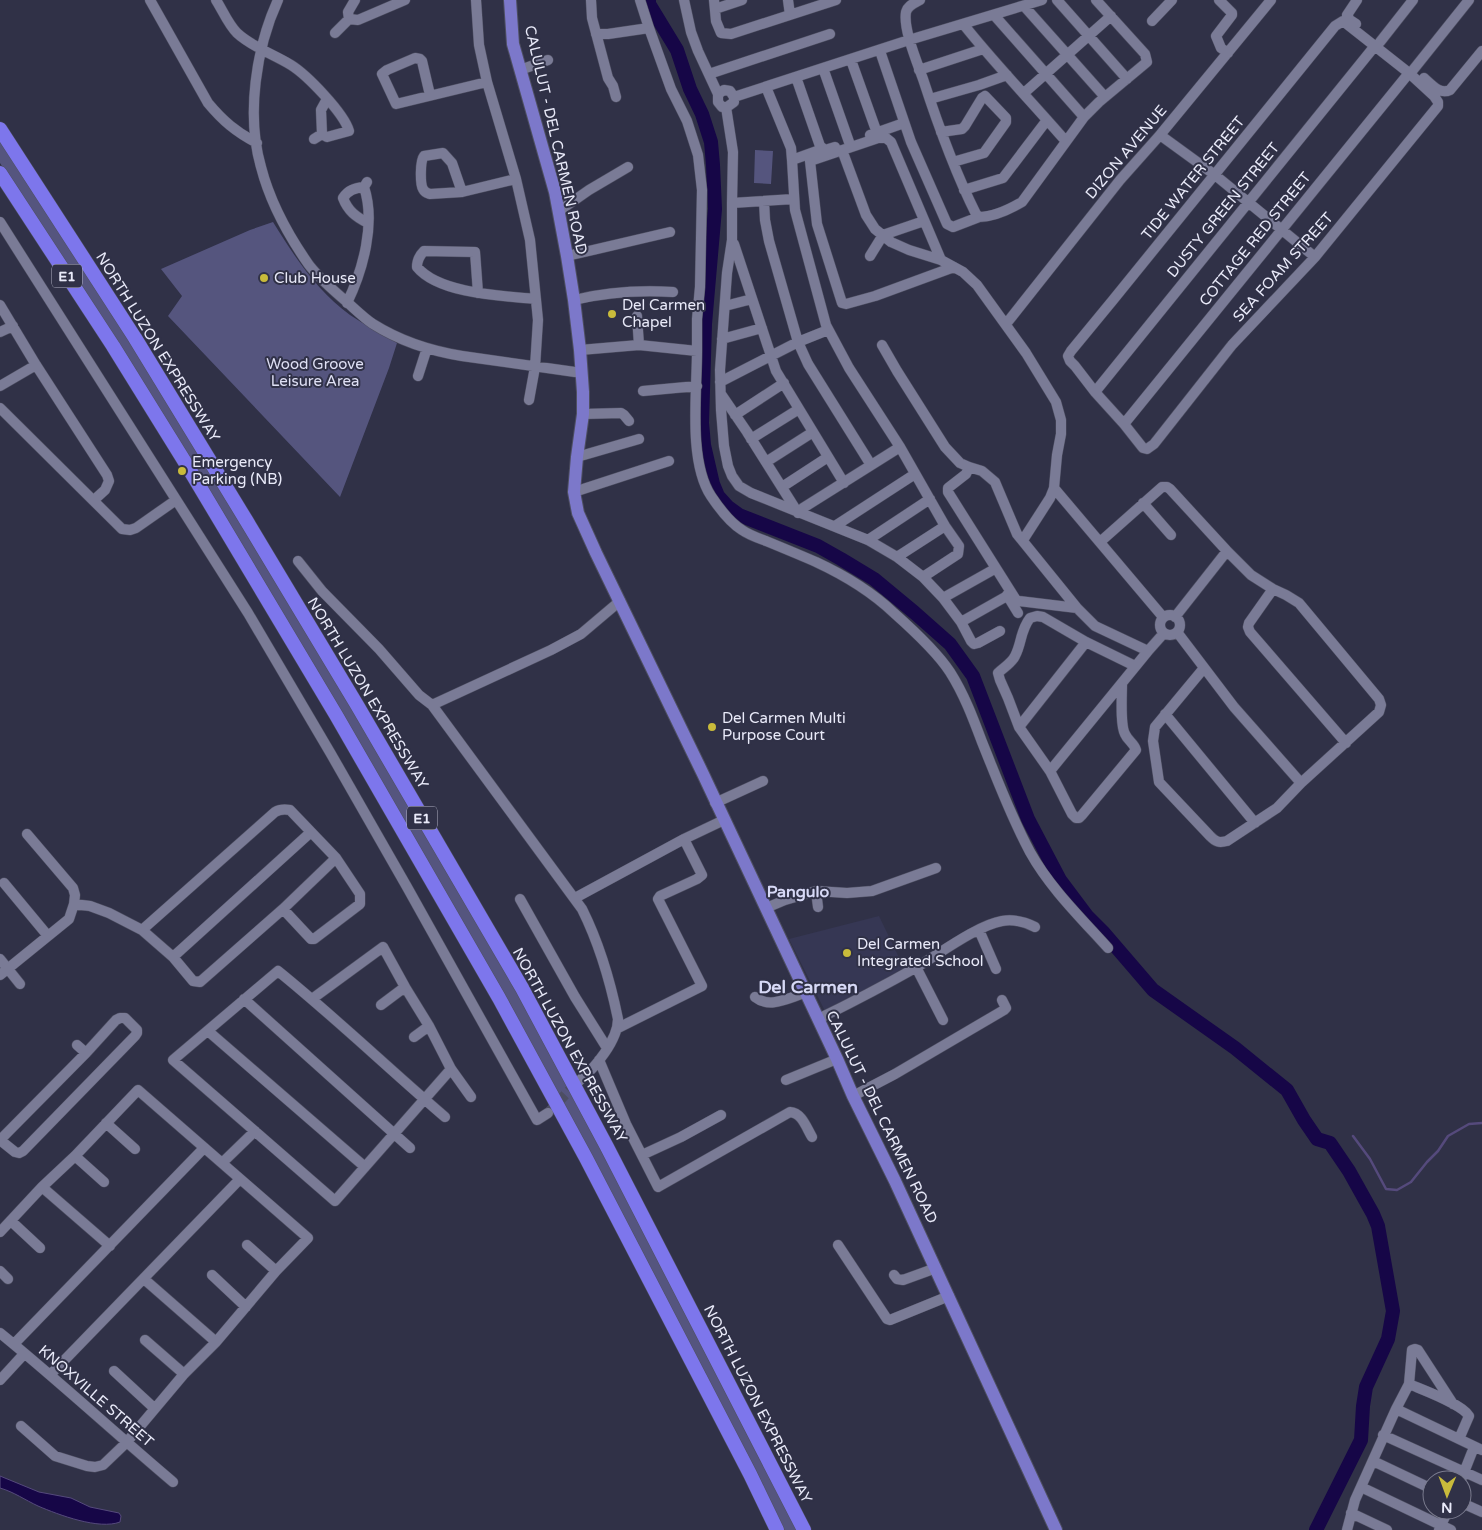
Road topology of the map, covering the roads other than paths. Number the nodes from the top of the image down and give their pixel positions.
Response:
1 (150, 0) edge
2 (216, 0) edge
3 (278, 0) edge
4 (355, 0) edge
5 (405, 0) edge
6 (476, 0) edge
7 (510, 0) edge
8 (591, 0) edge
9 (640, 0) edge
10 (684, 0) edge
11 (692, 0) edge
12 (742, 0) edge
13 (788, 0) edge
14 (836, 0) edge
15 (920, 0) edge
16 (1042, 0) edge
17 (1057, 0) edge
18 (1096, 0) edge
19 (1172, 0) edge
20 (1219, 0) edge
21 (1271, 0) edge
22 (1358, 0) edge
23 (1413, 0) edge
24 (1470, 0) edge
25 (714, 4) edge
26 (1024, 6) junction
27 (790, 15) junction
28 (994, 15) junction
29 (688, 16) junction
30 (1111, 16) junction
31 (1345, 18) junction
32 (349, 19) junction
33 (1152, 21) dead end
34 (964, 25) junction
35 (649, 28) junction
36 (335, 33) dead end
37 (596, 34) junction
38 (830, 34) dead end
39 (1089, 36) junction
40 (909, 40) junction
41 (1377, 44) junction
42 (261, 48) junction
43 (982, 48) junction
44 (880, 51) junction
45 (1482, 51) edge
46 (1228, 53) junction
47 (1068, 54) junction
48 (548, 60) dead end
49 (851, 60) junction
50 (823, 68) junction
51 (520, 70) junction
52 (919, 70) junction
53 (1411, 72) junction
54 (709, 74) junction
55 (1045, 74) junction
56 (1007, 75) junction
57 (796, 77) junction
58 (1128, 79) junction
59 (487, 82) junction
60 (979, 85) junction
61 (766, 87) junction
62 (1024, 93) junction
63 (718, 94) junction
64 (430, 95) junction
65 (984, 96) junction
66 (616, 97) dead end
67 (734, 97) junction
68 (1105, 97) junction
69 (1440, 97) junction
70 (327, 99) junction
71 (930, 99) junction
72 (726, 107) junction
73 (1084, 117) junction
74 (1047, 120) junction
75 (904, 123) junction
76 (0, 129) edge
77 (877, 132) junction
78 (941, 132) junction
79 (1160, 135) junction
80 (1066, 139) junction
81 (257, 143) junction
82 (846, 146) junction
83 (822, 149) junction
84 (792, 160) junction
85 (953, 162) junction
86 (628, 167) dead end
87 (0, 173) edge
88 (1214, 175) junction
89 (516, 179) junction
90 (964, 190) junction
91 (462, 192) junction
92 (794, 199) junction
93 (764, 201) junction
94 (732, 203) junction
95 (1249, 203) junction
96 (559, 211) junction
97 (979, 217) junction
98 (924, 221) junction
99 (0, 222) edge
100 (368, 223) junction
101 (1282, 229) junction
102 (670, 232) dead end
103 (883, 235) junction
104 (732, 240) junction
105 (567, 256) junction
106 (870, 256) dead end
107 (1315, 257) junction
108 (941, 260) junction
109 (954, 267) junction
110 (673, 292) dead end
111 (478, 293) junction
112 (752, 299) junction
113 (536, 300) junction
114 (574, 300) junction
115 (347, 303) junction
116 (0, 305) edge
117 (725, 306) junction
118 (637, 316) dead end
119 (1006, 324) junction
120 (13, 326) junction
121 (762, 328) junction
122 (828, 330) junction
123 (0, 332) edge
124 (722, 339) junction
125 (798, 342) junction
126 (882, 344) dead end
127 (639, 345) junction
128 (427, 348) junction
129 (580, 350) junction
130 (697, 351) junction
131 (770, 355) junction
132 (36, 365) junction
133 (535, 367) junction
134 (582, 373) junction
135 (418, 376) dead end
136 (720, 382) junction
137 (784, 383) junction
138 (0, 386) edge
139 (697, 386) junction
140 (643, 391) dead end
141 (1094, 392) junction
142 (720, 394) junction
143 (529, 400) dead end
144 (0, 408) edge
145 (799, 409) junction
146 (582, 414) junction
147 (735, 415) junction
148 (629, 421) dead end
149 (1124, 424) junction
150 (813, 432) junction
151 (640, 439) dead end
152 (751, 439) junction
153 (900, 447) junction
154 (576, 457) junction
155 (828, 457) junction
156 (669, 461) dead end
157 (766, 462) junction
158 (871, 465) junction
159 (969, 467) junction
160 (915, 474) junction
161 (844, 483) junction
162 (782, 487) junction
163 (1054, 488) junction
164 (574, 492) junction
165 (94, 500) junction
166 (176, 500) junction
167 (930, 500) junction
168 (1143, 503) junction
169 (798, 513) junction
170 (835, 526) junction
171 (945, 526) junction
172 (1171, 536) dead end
173 (868, 540) junction
174 (1023, 540) junction
175 (1100, 542) junction
176 (959, 546) junction
177 (1227, 551) junction
178 (897, 557) junction
179 (298, 561) dead end
180 (991, 571) junction
181 (923, 577) junction
182 (1273, 590) junction
183 (1007, 596) junction
184 (943, 598) junction
185 (620, 600) junction
186 (1077, 608) junction
187 (1018, 613) dead end
188 (1175, 617) junction
189 (1163, 618) junction
190 (961, 622) junction
191 (1000, 631) dead end
192 (1177, 632) junction
193 (1164, 633) junction
194 (1086, 642) junction
195 (1148, 650) junction
196 (1135, 666) junction
197 (1204, 668) junction
198 (1122, 683) junction
199 (432, 705) junction
200 (1165, 714) junction
201 (1019, 727) junction
202 (1346, 743) junction
203 (1050, 771) junction
204 (763, 781) dead end
205 (1300, 783) junction
206 (715, 803) junction
207 (724, 820) junction
208 (1255, 823) junction
209 (311, 832) junction
210 (27, 834) dead end
211 (684, 839) junction
212 (336, 858) junction
213 (936, 868) dead end
214 (4, 883) dead end
215 (816, 891) junction
216 (520, 898) dead end
217 (575, 898) junction
218 (74, 904) junction
219 (818, 907) dead end
220 (766, 908) junction
221 (282, 909) junction
222 (1035, 927) dead end
223 (142, 930) junction
224 (979, 930) junction
225 (48, 936) junction
226 (1108, 948) dead end
227 (173, 957) junction
228 (0, 959) edge
229 (916, 968) junction
230 (996, 969) dead end
231 (4, 972) edge
232 (20, 984) dead end
233 (405, 987) junction
234 (805, 993) junction
235 (754, 997) dead end
236 (244, 999) junction
237 (312, 999) junction
238 (1002, 1000) dead end
239 (381, 1005) dead end
240 (818, 1019) junction
241 (942, 1020) dead end
242 (429, 1026) junction
243 (618, 1028) junction
244 (208, 1031) junction
245 (414, 1037) dead end
246 (77, 1045) dead end
247 (606, 1048) junction
248 (86, 1052) junction
249 (837, 1059) junction
250 (599, 1060) junction
251 (451, 1069) junction
252 (786, 1080) dead end
253 (579, 1081) tunnel mouth
254 (853, 1096) junction
255 (471, 1097) dead end
256 (425, 1099) junction
257 (548, 1113) dead end
258 (721, 1115) dead end
259 (445, 1117) dead end
260 (106, 1123) junction
261 (255, 1131) junction
262 (395, 1134) junction
263 (812, 1137) dead end
264 (204, 1148) junction
265 (410, 1148) dead end
266 (135, 1149) dead end
267 (642, 1155) junction
268 (75, 1156) junction
269 (222, 1163) junction
270 (365, 1167) junction
271 (240, 1179) junction
272 (104, 1182) dead end
273 (42, 1187) junction
274 (10, 1220) junction
275 (0, 1232) edge
276 (838, 1245) dead end
277 (110, 1246) junction
278 (247, 1246) dead end
279 (40, 1248) dead end
280 (936, 1268) junction
281 (276, 1271) junction
282 (0, 1272) edge
283 (212, 1275) dead end
284 (894, 1275) dead end
285 (8, 1279) dead end
286 (144, 1279) junction
287 (949, 1296) junction
288 (246, 1307) junction
289 (0, 1333) edge
290 (145, 1340) dead end
291 (216, 1342) junction
292 (14, 1344) junction
293 (24, 1354) junction
294 (114, 1371) dead end
295 (184, 1374) junction
296 (50, 1375) junction
297 (0, 1380) edge
298 (1409, 1384) junction
299 (1454, 1404) junction
300 (154, 1408) junction
301 (1396, 1409) junction
302 (21, 1426) dead end
303 (1383, 1436) junction
304 (1459, 1439) junction
305 (126, 1442) junction
306 (1478, 1448) edge
307 (1373, 1461) junction
308 (1451, 1470) edge
309 (1466, 1470) edge
310 (173, 1482) dead end
311 (1422, 1484) edge
312 (1361, 1487) junction
313 (1351, 1513) junction
314 (1439, 1528) edge
315 (777, 1530) edge
316 (804, 1530) edge
317 (1056, 1530) edge
318 (1347, 1530) edge
319 (1387, 1530) edge
320 (1451, 1530) edge

1 - 81 street
2 - 42 street
3 - 42 street
4 - 32 street
5 - 32 street
6 - 59 street
7 - 51 main road, CALULUT - DEL CARMEN ROAD
8 - 37 street
9 - 35 street
10 - 29 street
11 - 29 street
12 - 25 street
13 - 27 street
14 - 27 street
15 - 40 street
16 - 26 street
17 - 39 street
18 - 30 street
19 - 33 street
20 - 46 street
21 - 46 street, DIZON AVENUE
22 - 31 street, TIDE WATER STREET
23 - 41 street, DUSTY GREEN STREET
24 - 53 street, COTTAGE RED STREET
25 - 27 street
26 - 28 street
26 - 47 street
28 - 34 street
28 - 55 street
29 - 54 street
30 - 39 street
30 - 58 street
31 - 41 street
31 - 88 street, TIDE WATER STREET
32 - 36 street
34 - 40 street
34 - 43 street
35 - 37 street
35 - 130 street
37 - 66 street
38 - 54 street
39 - 47 street
39 - 58 street
40 - 44 street
40 - 52 street
41 - 53 street
41 - 95 street, DUSTY GREEN STREET
42 - 70 street
42 - 81 street
43 - 52 street
43 - 56 street
44 - 49 street
44 - 75 street
45 - 69 street, SEA FOAM STREET
46 - 79 street, DIZON AVENUE
47 - 55 street
47 - 68 street
48 - 51 street
49 - 50 street
49 - 77 street
50 - 57 street
50 - 82 street
51 - 96 main road, CALULUT - DEL CARMEN ROAD
52 - 71 street
53 - 69 street
53 - 101 street, COTTAGE RED STREET
54 - 63 street
55 - 62 street
55 - 73 street
56 - 60 street
56 - 62 street
57 - 61 street
57 - 83 street
58 - 68 street
59 - 64 street
59 - 89 street
60 - 65 street
60 - 71 street
61 - 67 street
61 - 84 street
62 - 74 street
63 - 67 street
63 - 72 street
64 - 64 street
65 - 78 street
65 - 85 street
67 - 72 street
68 - 73 street
69 - 107 street, SEA FOAM STREET
70 - 70 street
71 - 78 street
72 - 94 street
73 - 80 street
74 - 80 street
74 - 90 street
75 - 77 street
75 - 97 street
76 - 316 highway, NORTH LUZON EXPRESSWAY / E1
77 - 82 street
78 - 85 street
79 - 88 street
79 - 119 street, DIZON AVENUE
80 - 97 street
81 - 115 street
82 - 83 street
82 - 98 street
82 - 103 street
82 - 109 street
83 - 84 street
84 - 92 street
85 - 90 street
86 - 96 street
87 - 315 highway, E1
88 - 95 street
88 - 141 street, TIDE WATER STREET
89 - 91 street
89 - 113 street
90 - 97 street
91 - 91 street
92 - 93 street
92 - 122 street
93 - 94 street
93 - 125 street
94 - 104 street
95 - 101 street
95 - 141 street, DUSTY GREEN STREET
96 - 105 main road, CALULUT - DEL CARMEN ROAD
98 - 103 street
98 - 108 street
99 - 166 street
100 - 100 street
100 - 115 street
101 - 107 street
101 - 149 street, COTTAGE RED STREET
102 - 105 street
103 - 106 street
103 - 108 street
104 - 112 street
104 - 117 street
105 - 114 main road, CALULUT - DEL CARMEN ROAD
107 - 149 street, SEA FOAM STREET
108 - 109 street
109 - 119 street
110 - 114 street
111 - 111 street
111 - 113 street
112 - 117 street
112 - 121 street
113 - 133 street
114 - 129 main road, CALULUT - DEL CARMEN ROAD
115 - 128 street
116 - 120 street
117 - 124 street
118 - 127 street
119 - 163 street
120 - 123 street
120 - 132 street
121 - 124 street
121 - 131 street
122 - 125 street
122 - 153 street
124 - 136 street
125 - 131 street
125 - 158 street
126 - 159 street
127 - 129 street
127 - 130 street
128 - 133 street
128 - 135 street
129 - 134 main road, CALULUT - DEL CARMEN ROAD
130 - 139 street
131 - 136 street
131 - 137 street
132 - 138 street
132 - 165 street
133 - 134 street
133 - 143 street
134 - 146 main road, CALULUT - DEL CARMEN ROAD
136 - 142 street
137 - 145 street
137 - 147 street
139 - 140 street
139 - 226 street
141 - 149 street
142 - 147 street
142 - 169 street
144 - 165 street
145 - 150 street
145 - 152 street
146 - 148 street
146 - 154 main road, CALULUT - DEL CARMEN ROAD
147 - 152 street
150 - 155 street
150 - 157 street
151 - 154 street
152 - 157 street
153 - 158 street
153 - 160 street
154 - 164 main road, CALULUT - DEL CARMEN ROAD
155 - 161 street
155 - 162 street
156 - 164 street
157 - 162 street
158 - 161 street
159 - 174 street
159 - 186 street
160 - 167 street
160 - 170 street
161 - 169 street
162 - 169 street
163 - 174 street
163 - 175 street
164 - 185 main road, CALULUT - DEL CARMEN ROAD
165 - 166 street
166 - 257 street
167 - 171 street
167 - 173 street
168 - 172 street
168 - 175 street
168 - 177 street
169 - 170 street
170 - 173 street
171 - 176 street
171 - 178 street
173 - 178 street
174 - 186 street
175 - 189 street
176 - 180 street
176 - 181 street
177 - 182 street
177 - 188 street
178 - 181 street
179 - 199 street
180 - 183 street
180 - 184 street
181 - 184 street
182 - 202 street
182 - 202 street
183 - 187 street
183 - 190 street
184 - 190 street
185 - 199 street
185 - 206 main road, CALULUT - DEL CARMEN ROAD
186 - 195 street
188 - 189 street
188 - 192 street
189 - 193 street
190 - 191 street
192 - 193 street
192 - 197 street
193 - 195 street
194 - 196 street
194 - 201 street
194 - 201 street
195 - 196 street
196 - 198 street
197 - 200 street
197 - 205 street
198 - 203 street
198 - 203 street
199 - 217 street
200 - 208 street
200 - 208 street
201 - 203 street
202 - 205 street
204 - 206 street
205 - 208 street
206 - 207 main road, CALULUT - DEL CARMEN ROAD
207 - 211 street
207 - 220 main road, CALULUT - DEL CARMEN ROAD
209 - 212 street
209 - 223 street
209 - 227 street
210 - 218 street
211 - 217 street
211 - 243 street
212 - 221 street
212 - 221 street
213 - 215 street
214 - 225 street
215 - 219 street
215 - 220 street
216 - 247 street
217 - 243 street
218 - 223 street
218 - 225 street
220 - 234 main road, CALULUT - DEL CARMEN ROAD
221 - 227 street
222 - 224 street
223 - 227 street
224 - 229 street
224 - 230 street
225 - 231 street
228 - 231 street
229 - 240 street
229 - 241 street
231 - 232 street
233 - 237 street
233 - 239 street
233 - 242 street
234 - 235 street
234 - 240 main road, CALULUT - DEL CARMEN ROAD
236 - 237 street
236 - 244 street
236 - 262 street
237 - 256 street
238 - 254 street
240 - 249 main road, CALULUT - DEL CARMEN ROAD
242 - 245 street
242 - 251 street
243 - 247 street
244 - 261 street
244 - 270 street
246 - 248 street
247 - 250 street
248 - 248 street
249 - 252 street
249 - 254 main road, CALULUT - DEL CARMEN ROAD
250 - 253 street
250 - 267 street
251 - 255 street
251 - 256 street
254 - 280 main road, CALULUT - DEL CARMEN ROAD
256 - 259 street
256 - 262 street
258 - 267 street
260 - 264 street
260 - 266 street
260 - 268 street
261 - 269 street
261 - 270 street
262 - 265 street
262 - 270 street
263 - 267 street
264 - 269 street
264 - 277 street
268 - 272 street
268 - 273 street
269 - 271 street
271 - 281 street
271 - 286 street
273 - 274 street
273 - 277 street
274 - 275 street
274 - 279 street
276 - 287 street
277 - 292 street
278 - 281 street
280 - 284 street
280 - 287 main road, CALULUT - DEL CARMEN ROAD
281 - 288 street
282 - 285 street
283 - 288 street
286 - 291 street
286 - 296 street
287 - 317 main road, CALULUT - DEL CARMEN ROAD
288 - 291 street
289 - 292 street, KNOXVILLE STREET
290 - 295 street
291 - 295 street
292 - 293 street, KNOXVILLE STREET
293 - 296 street, KNOXVILLE STREET
293 - 297 street
294 - 300 street
295 - 300 street
296 - 305 street, KNOXVILLE STREET
298 - 299 street
298 - 299 street
298 - 301 street
299 - 304 street
300 - 305 street
301 - 303 street
301 - 304 street
302 - 305 street
303 - 307 street
303 - 308 street
304 - 306 street
305 - 310 street, KNOXVILLE STREET
306 - 309 street
307 - 311 street
307 - 312 street
312 - 313 street
312 - 314 street
313 - 318 street
313 - 319 street
314 - 320 street

